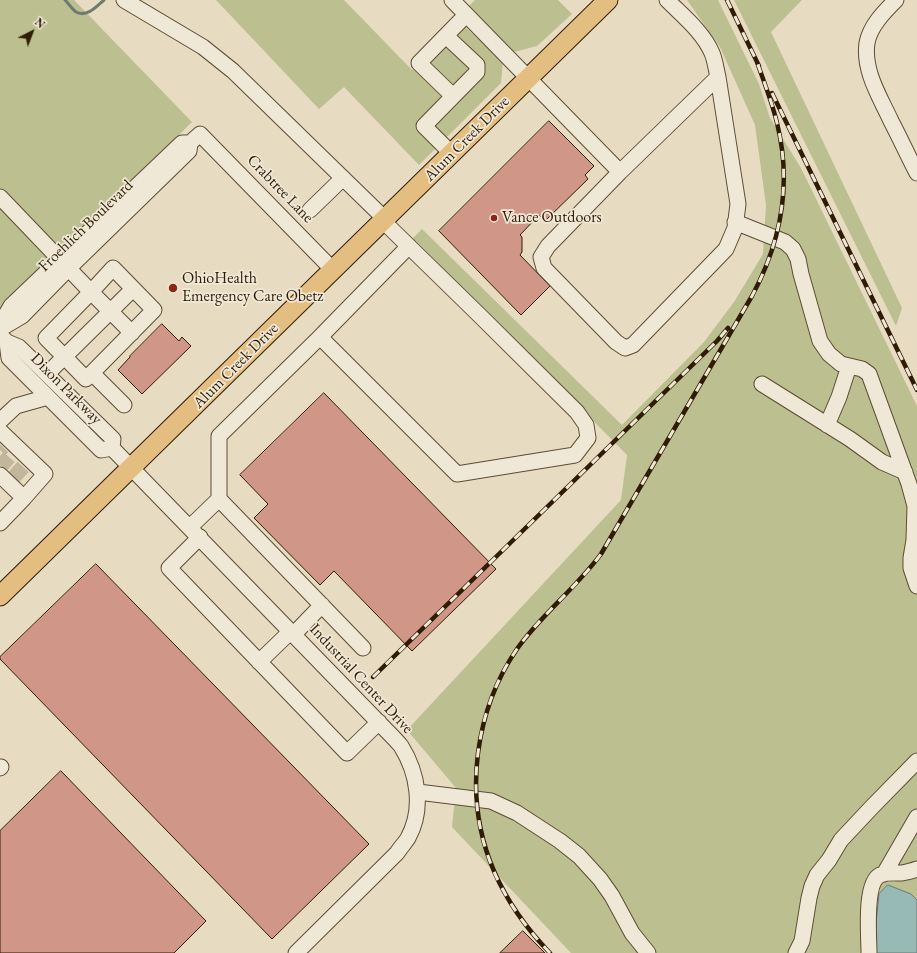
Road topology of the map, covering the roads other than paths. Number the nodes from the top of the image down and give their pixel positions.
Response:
1 (124, 0) edge
2 (452, 0) edge
3 (608, 0) edge
4 (667, 0) edge
5 (896, 0) edge
6 (466, 15) junction
7 (446, 36) junction
8 (718, 77) junction
9 (528, 78) junction
10 (455, 95) junction
11 (195, 139) joint
12 (452, 154) junction
13 (620, 172) junction
14 (917, 173) edge
15 (343, 178) junction
16 (0, 197) edge
17 (310, 210) dead end
18 (384, 220) junction
19 (735, 222) junction
20 (409, 246) junction
21 (64, 264) junction
22 (333, 270) junction
23 (133, 289) junction
24 (91, 292) junction
25 (110, 311) junction
26 (0, 325) edge
27 (132, 333) junction
28 (2, 335) edge
29 (320, 337) junction
30 (64, 357) junction
31 (849, 366) junction
32 (92, 373) junction
33 (48, 374) junction
34 (762, 384) dead end
35 (48, 397) junction
36 (124, 405) dead end
37 (0, 421) edge
38 (828, 425) junction
39 (112, 448) junction
40 (6, 459) edge
41 (132, 468) junction
42 (905, 472) junction
43 (24, 498) junction
44 (219, 499) junction
45 (0, 523) edge
46 (195, 532) junction
47 (917, 586) edge
48 (0, 596) edge
49 (322, 606) junction
50 (292, 632) junction
51 (363, 648) dead end
52 (259, 662) junction
53 (379, 722) junction
54 (917, 762) edge
55 (418, 792) junction
56 (917, 817) edge
57 (917, 870) edge
58 (884, 874) junction
59 (296, 953) edge
60 (648, 953) edge
61 (796, 953) edge
62 (869, 953) edge

1 - 15 street
2 - 6 street
3 - 9 main road, Alum Creek Drive
4 - 8 street
5 - 14 street
6 - 7 street
6 - 9 street
7 - 10 street
7 - 10 street
8 - 13 street
8 - 19 street
9 - 12 main road, Alum Creek Drive
9 - 13 street
10 - 12 street
11 - 21 street, Froehlich Boulevard
11 - 22 street, Crabtree Lane
12 - 18 main road, Alum Creek Drive
13 - 19 street
15 - 17 street
15 - 18 street
16 - 21 street
18 - 20 street
18 - 22 main road, Alum Creek Drive
19 - 31 street
20 - 29 street
20 - 29 street
21 - 24 street
21 - 26 street, Froehlich Boulevard
21 - 28 street, Froehlich Boulevard
22 - 41 main road, Alum Creek Drive
23 - 24 street
23 - 25 street
23 - 27 street
24 - 25 street
24 - 30 street
25 - 27 street
25 - 30 street
27 - 32 street
28 - 33 street, Dixon Parkway
28 - 35 street, Dixon Parkway
29 - 44 street
30 - 32 street
30 - 33 street
31 - 38 street
31 - 42 street
32 - 36 street
33 - 39 street, Dixon Parkway
34 - 38 street
35 - 37 street
35 - 39 street, Dixon Parkway
38 - 42 street
39 - 41 street, Dixon Parkway
40 - 43 street
40 - 43 street
41 - 46 street, Industrial Center Drive
41 - 48 main road, Alum Creek Drive
42 - 47 street
43 - 45 street
44 - 46 street
44 - 49 street
46 - 50 street, Industrial Center Drive
46 - 52 street
49 - 50 street
49 - 51 street
50 - 52 street
50 - 53 street, Industrial Center Drive
52 - 53 street
53 - 55 street, Industrial Center Drive
54 - 61 street
55 - 59 street, Industrial Center Drive
55 - 60 street
56 - 58 street
57 - 58 street
58 - 62 street

